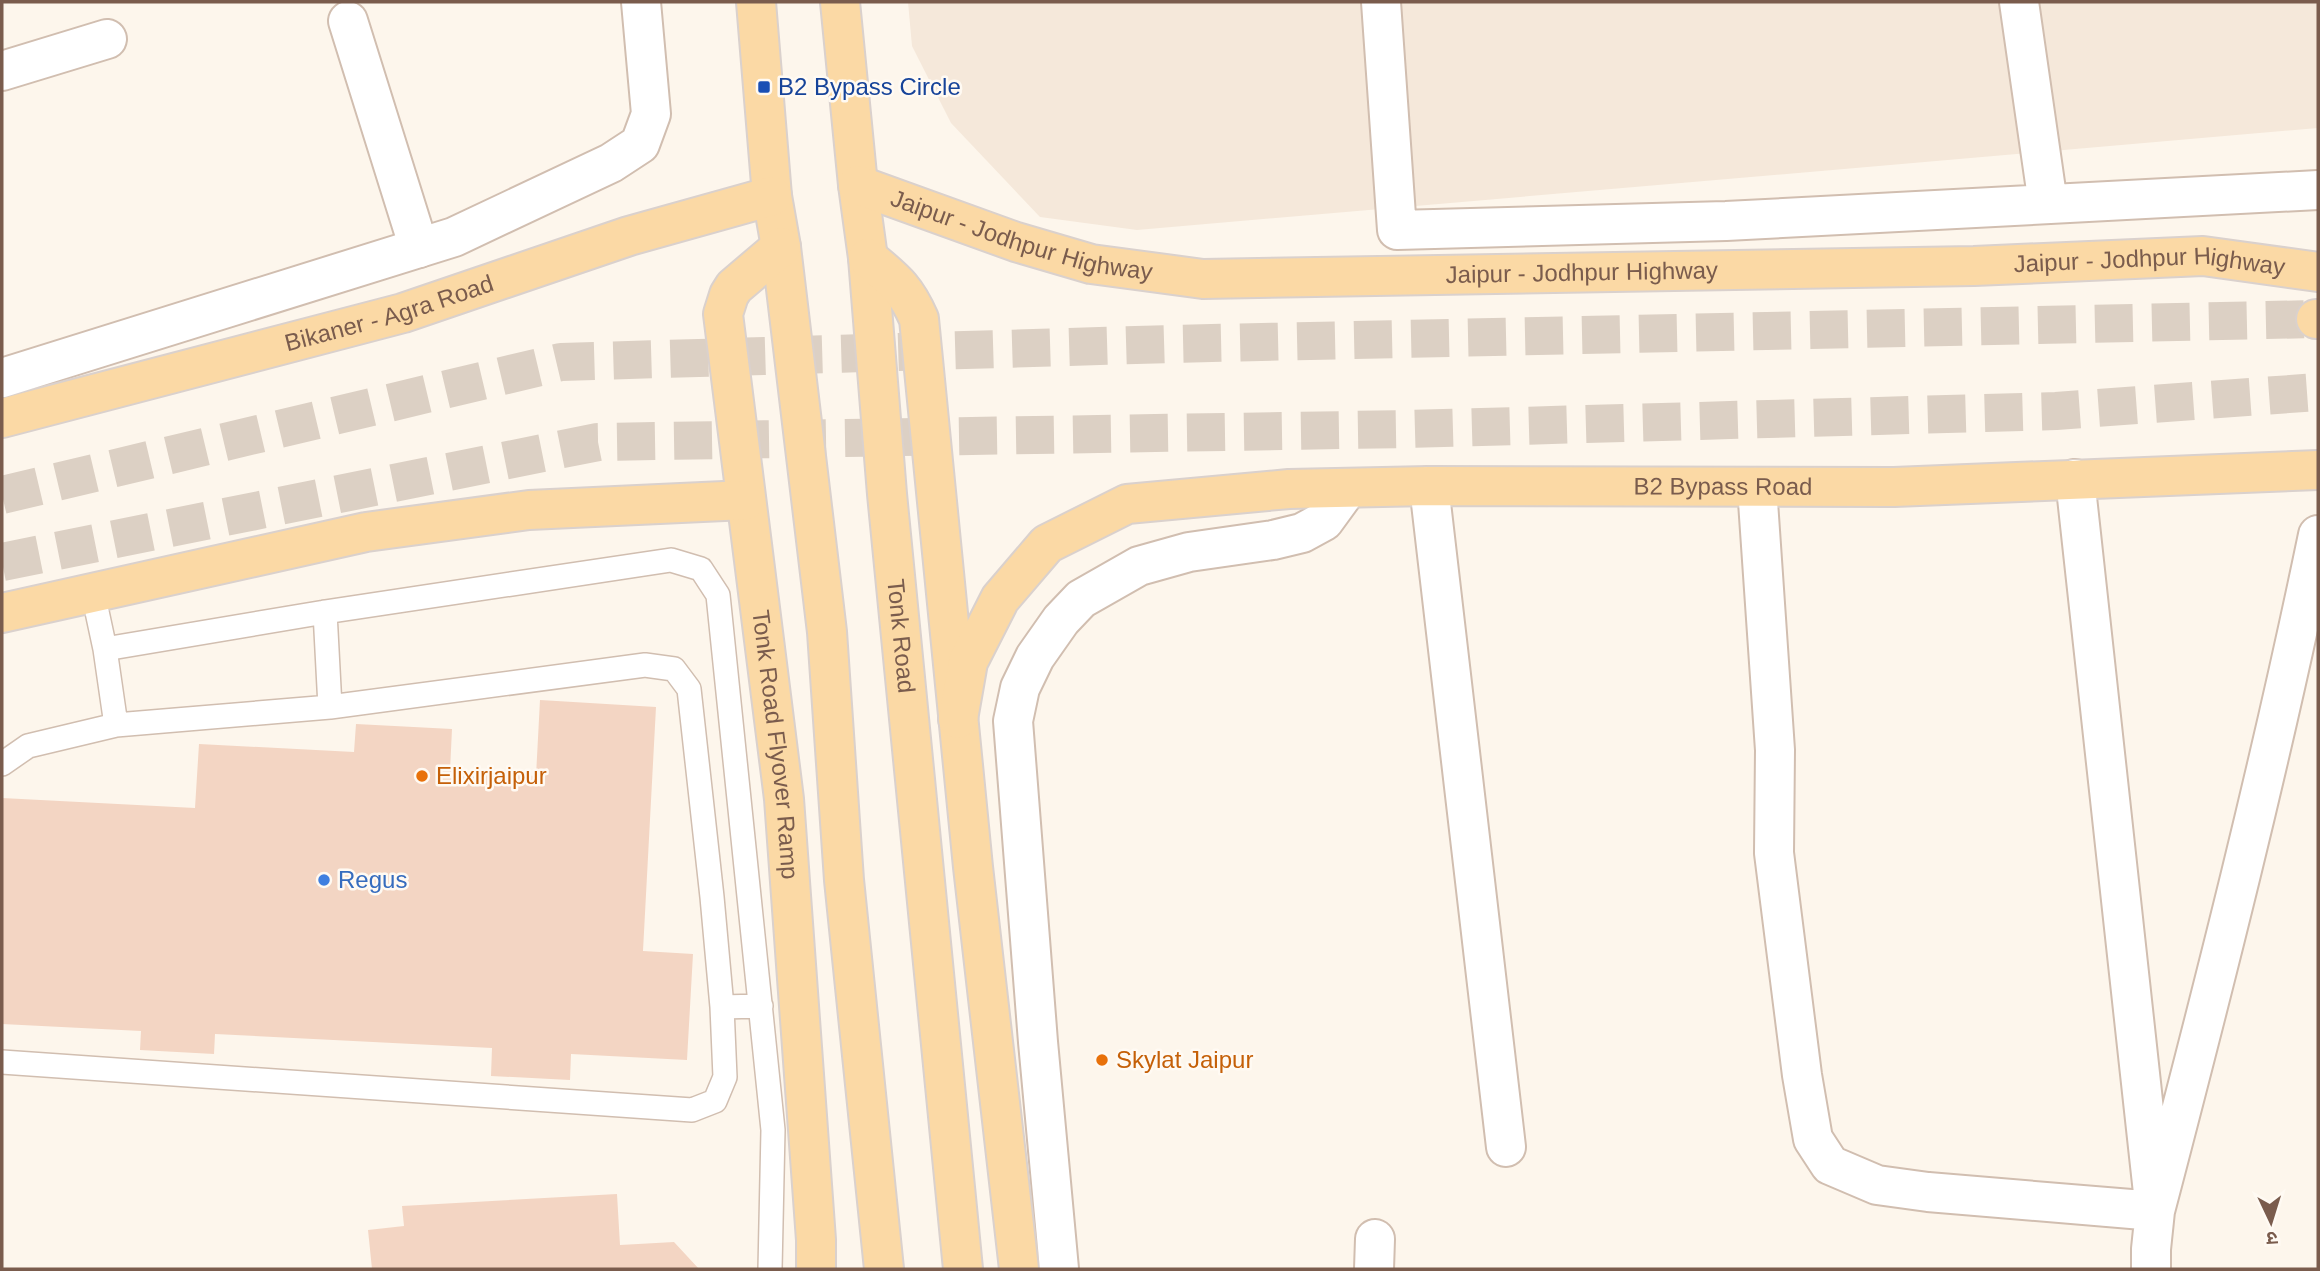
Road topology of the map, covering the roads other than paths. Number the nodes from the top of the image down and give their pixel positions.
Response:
1 (642, 2) edge
2 (756, 2) edge
3 (840, 2) edge
4 (1381, 2) edge
5 (2019, 2) edge
6 (348, 20) dead end
7 (107, 39) dead end
8 (2, 71) edge
9 (858, 185) junction
10 (2318, 190) edge
11 (772, 196) junction
12 (2048, 204) junction
13 (419, 247) junction
14 (781, 247) junction
15 (868, 258) junction
16 (2318, 272) edge
17 (2, 378) edge
18 (2, 418) edge
19 (2318, 470) edge
20 (2075, 479) junction
21 (1429, 486) junction
22 (1757, 487) junction
23 (1348, 488) junction
24 (746, 500) junction
25 (2318, 535) edge
26 (93, 593) junction
27 (326, 612) junction
28 (2, 613) edge
29 (105, 649) junction
30 (330, 707) junction
31 (958, 719) junction
32 (116, 725) junction
33 (2, 764) edge
34 (748, 892) junction
35 (712, 897) junction
36 (761, 1006) junction
37 (722, 1007) junction
38 (2, 1062) edge
39 (1506, 1147) dead end
40 (2155, 1211) junction
41 (770, 1269) edge
42 (816, 1269) edge
43 (884, 1269) edge
44 (963, 1269) edge
45 (1020, 1269) edge
46 (1059, 1269) edge
47 (2151, 1269) edge

1 - 13 street
2 - 11 main road
3 - 9 main road, Tonk Road
4 - 12 street
5 - 12 street
6 - 13 street
7 - 8 street
9 - 15 main road, Tonk Road
9 - 16 main road, Jaipur - Jodhpur Highway
10 - 12 street
11 - 14 main road
11 - 18 main road, Bikaner - Agra Road
13 - 17 street
14 - 24 main road, Tonk Road Flyover Ramp
14 - 43 main road
15 - 31 main road
15 - 44 main road, Tonk Road
19 - 20 main road, B2 Bypass Road
20 - 22 main road, B2 Bypass Road
20 - 40 street
21 - 22 main road, B2 Bypass Road
21 - 23 main road, B2 Bypass Road
21 - 39 street
22 - 40 street
23 - 31 main road, B2 Bypass Road
23 - 46 street
24 - 26 main road
24 - 42 main road, Tonk Road Flyover Ramp
25 - 40 street
26 - 28 main road
26 - 29 lane
27 - 29 lane
27 - 30 lane
27 - 34 lane
29 - 32 lane
30 - 32 lane
30 - 35 lane
31 - 45 main road
32 - 33 lane
34 - 35 lane
34 - 36 lane
35 - 37 lane
36 - 37 lane
36 - 41 lane
37 - 38 lane
40 - 47 street

